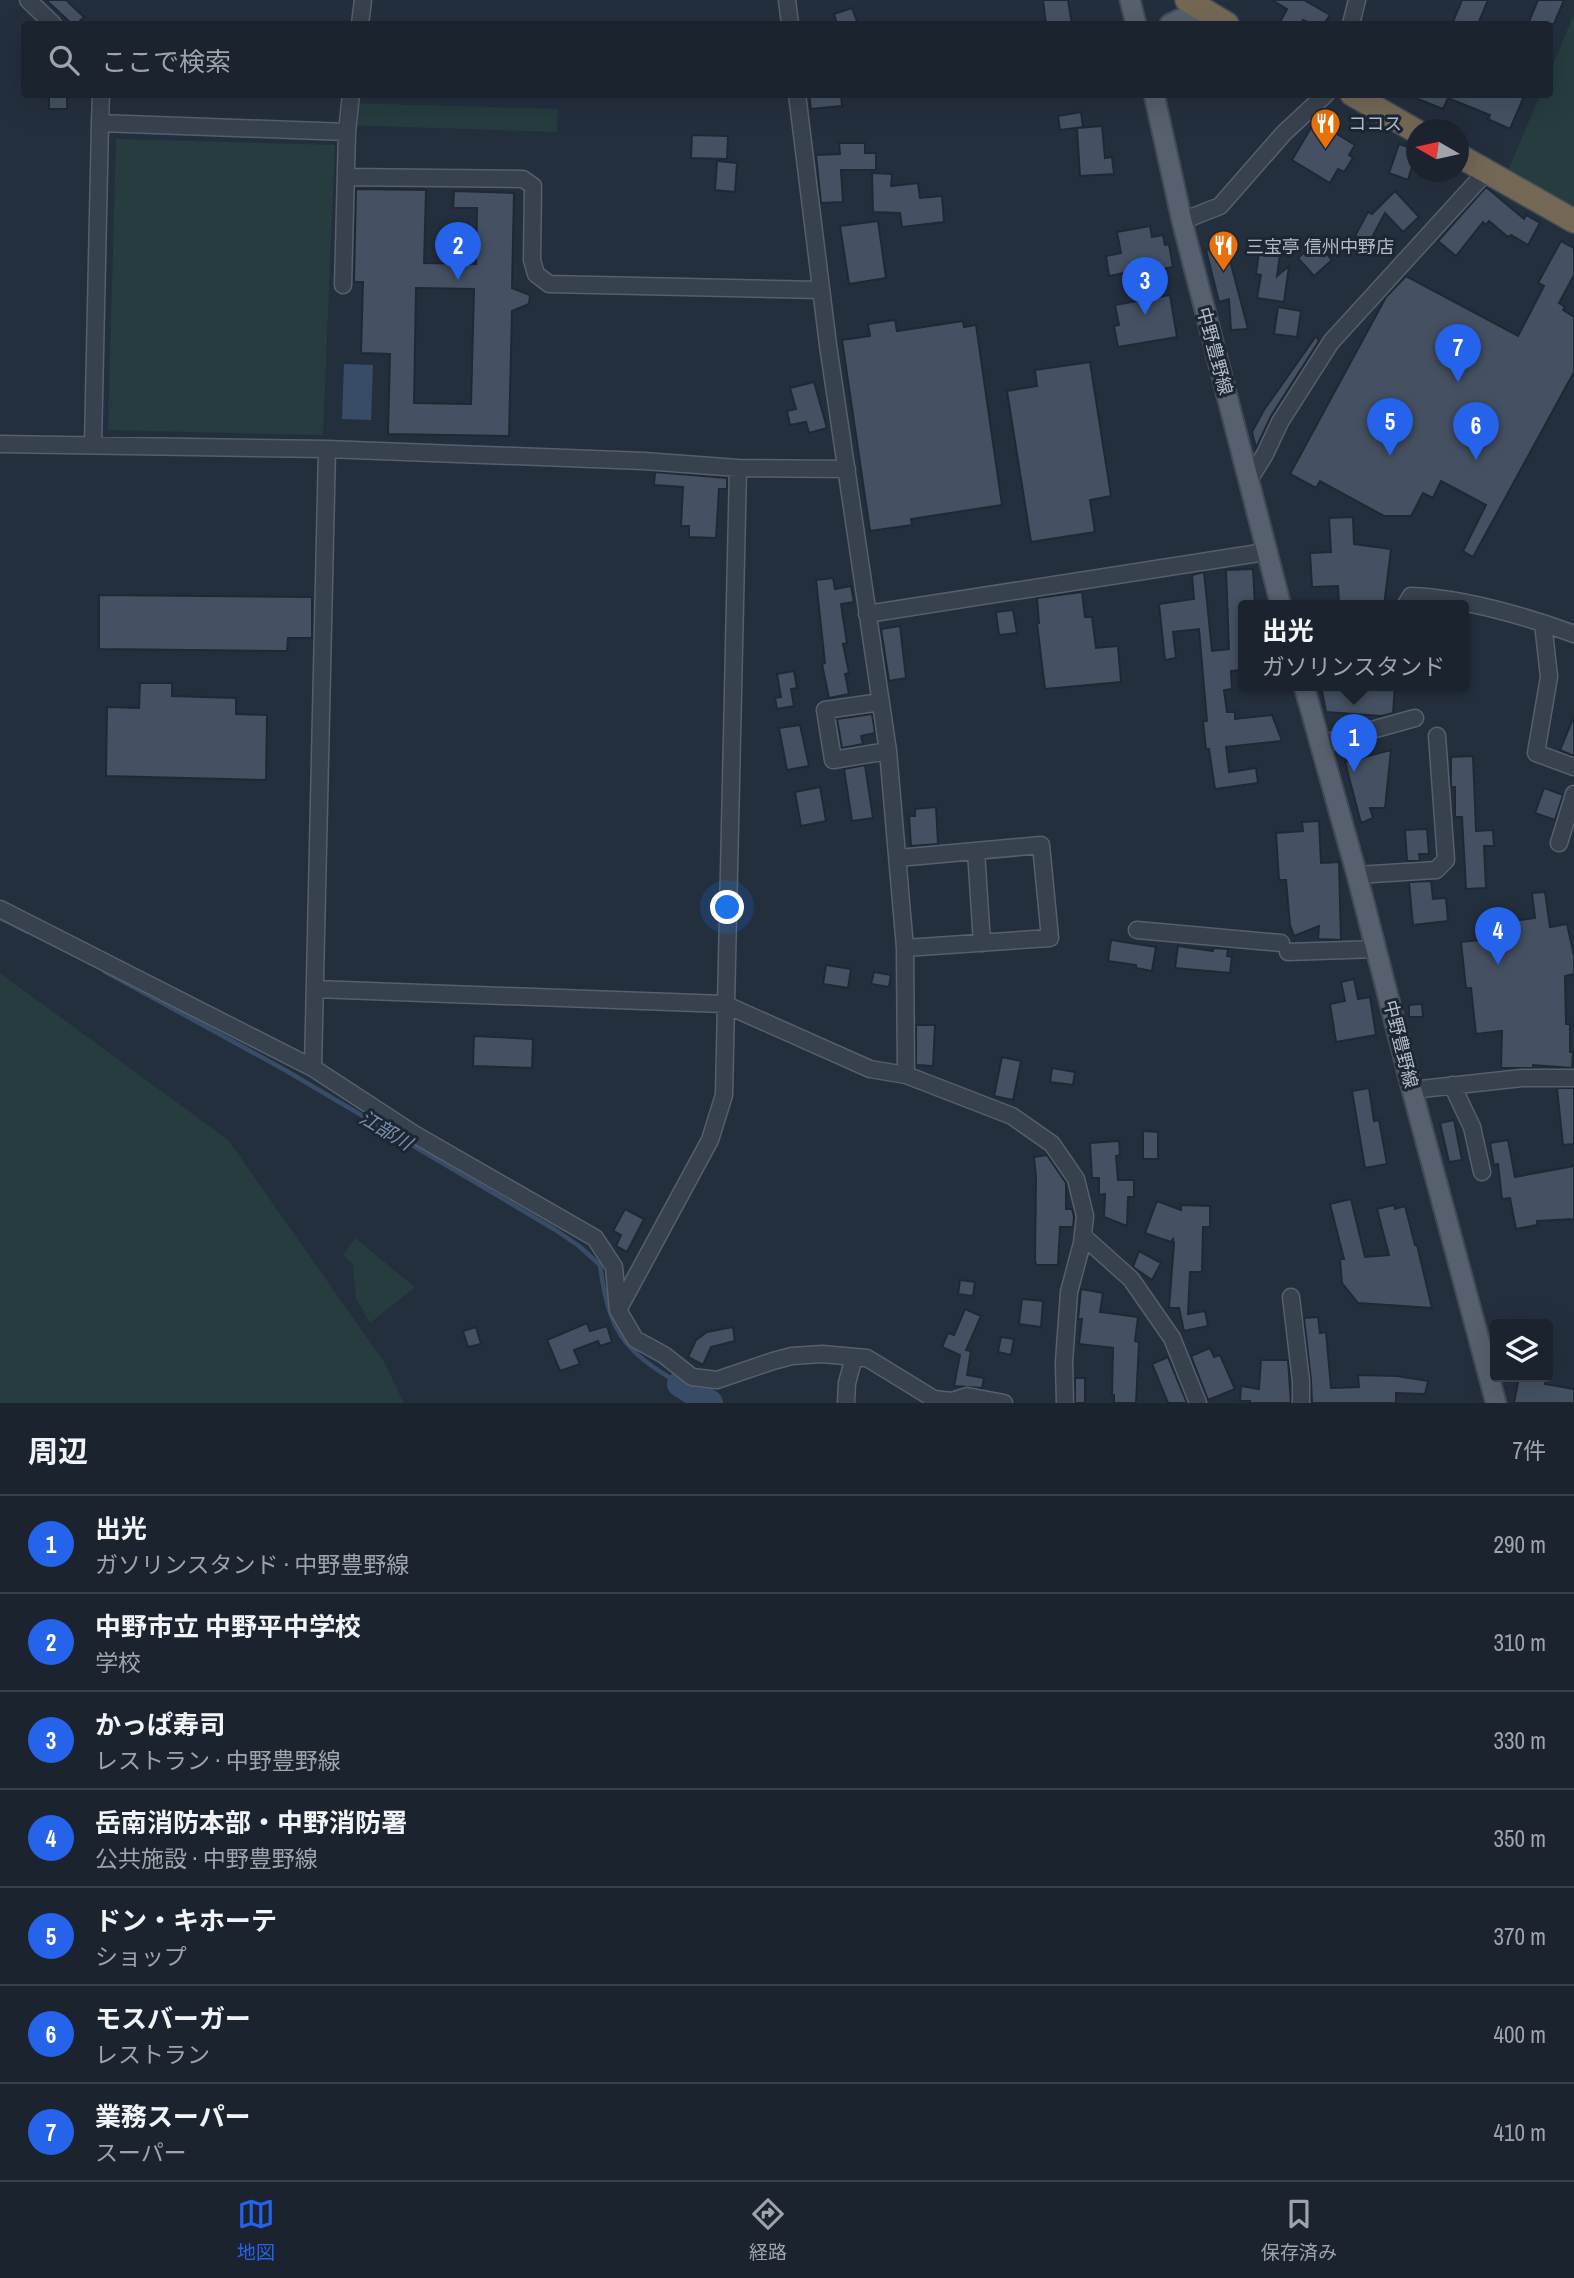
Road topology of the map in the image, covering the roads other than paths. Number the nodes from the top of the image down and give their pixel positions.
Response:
1 (28, 0) edge
2 (363, 0) edge
3 (787, 0) edge
4 (1130, 0) edge
5 (1187, 0) edge
6 (1357, 0) edge
7 (50, 21) edge
8 (360, 21) edge
9 (789, 21) edge
10 (1135, 21) edge
11 (1176, 21) edge
12 (1215, 21) edge
13 (1221, 21) edge
14 (1352, 21) edge
15 (101, 98) edge
16 (351, 98) edge
17 (797, 98) edge
18 (1155, 98) edge
19 (1322, 98) edge
20 (1359, 98) edge
21 (100, 123) junction
22 (1406, 125) edge
23 (347, 132) junction
24 (1469, 162) edge
25 (1486, 172) junction
26 (346, 177) junction
27 (1182, 221) junction
28 (1574, 221) edge
29 (343, 285) dead end
30 (821, 290) junction
31 (0, 444) edge
32 (93, 445) junction
33 (327, 449) junction
34 (738, 468) junction
35 (846, 469) junction
36 (1249, 480) junction
37 (1265, 552) junction
38 (1279, 600) edge
39 (1409, 600) edge
40 (1447, 600) edge
41 (1469, 605) edge
42 (867, 614) junction
43 (1543, 623) junction
44 (1574, 634) edge
45 (1305, 691) edge
46 (881, 702) junction
47 (1415, 718) dead end
48 (1437, 736) dead end
49 (1321, 744) junction
50 (888, 751) junction
51 (1574, 766) edge
52 (1574, 794) edge
53 (1559, 843) dead end
54 (976, 851) junction
55 (898, 858) junction
56 (1357, 875) junction
57 (0, 909) edge
58 (1137, 930) dead end
59 (982, 943) junction
60 (905, 948) junction
61 (1377, 949) junction
62 (315, 989) junction
63 (724, 1004) junction
64 (313, 1068) junction
65 (905, 1075) junction
66 (1574, 1079) edge
67 (1452, 1085) junction
68 (1412, 1090) junction
69 (1482, 1172) dead end
70 (1083, 1236) junction
71 (1291, 1297) dead end
72 (618, 1311) junction
73 (854, 1357) junction
74 (846, 1403) edge
75 (1004, 1403) edge
76 (1065, 1403) edge
77 (1198, 1403) edge
78 (1301, 1403) edge
79 (1496, 1403) edge

1 - 7 street
2 - 8 street
3 - 9 street
4 - 10 main road
5 - 13 highway
6 - 14 street
11 - 12 main road
15 - 21 street
16 - 23 street
17 - 30 street
18 - 27 main road, 中野豊野線
19 - 27 street
20 - 22 highway
21 - 23 street
21 - 32 street
23 - 26 street
24 - 25 highway
25 - 28 highway
25 - 36 street
26 - 29 street
26 - 30 street
27 - 36 main road, 中野豊野線
30 - 35 street
31 - 32 street
32 - 33 street
33 - 34 street
33 - 62 street
34 - 35 street
34 - 63 street
35 - 42 street
36 - 37 main road, 中野豊野線
37 - 38 main road, 中野豊野線
37 - 42 street
39 - 40 street
41 - 43 street
42 - 46 street
43 - 44 street
43 - 51 street
45 - 49 main road, 中野豊野線
46 - 50 street
46 - 50 street
47 - 49 street
48 - 56 street
49 - 56 main road, 中野豊野線
50 - 55 street
52 - 53 street
54 - 55 street
54 - 59 street
54 - 59 street
55 - 60 street
56 - 61 main road, 中野豊野線
57 - 64 street
58 - 61 street
59 - 60 street
60 - 65 street
61 - 68 main road, 中野豊野線
62 - 63 street
62 - 64 street
63 - 65 street
63 - 72 street
64 - 72 street
65 - 70 street
66 - 67 street
67 - 68 street
67 - 69 street
68 - 79 main road, 中野豊野線
70 - 76 street
70 - 77 street
71 - 78 street
72 - 73 street
73 - 74 street
73 - 75 street

